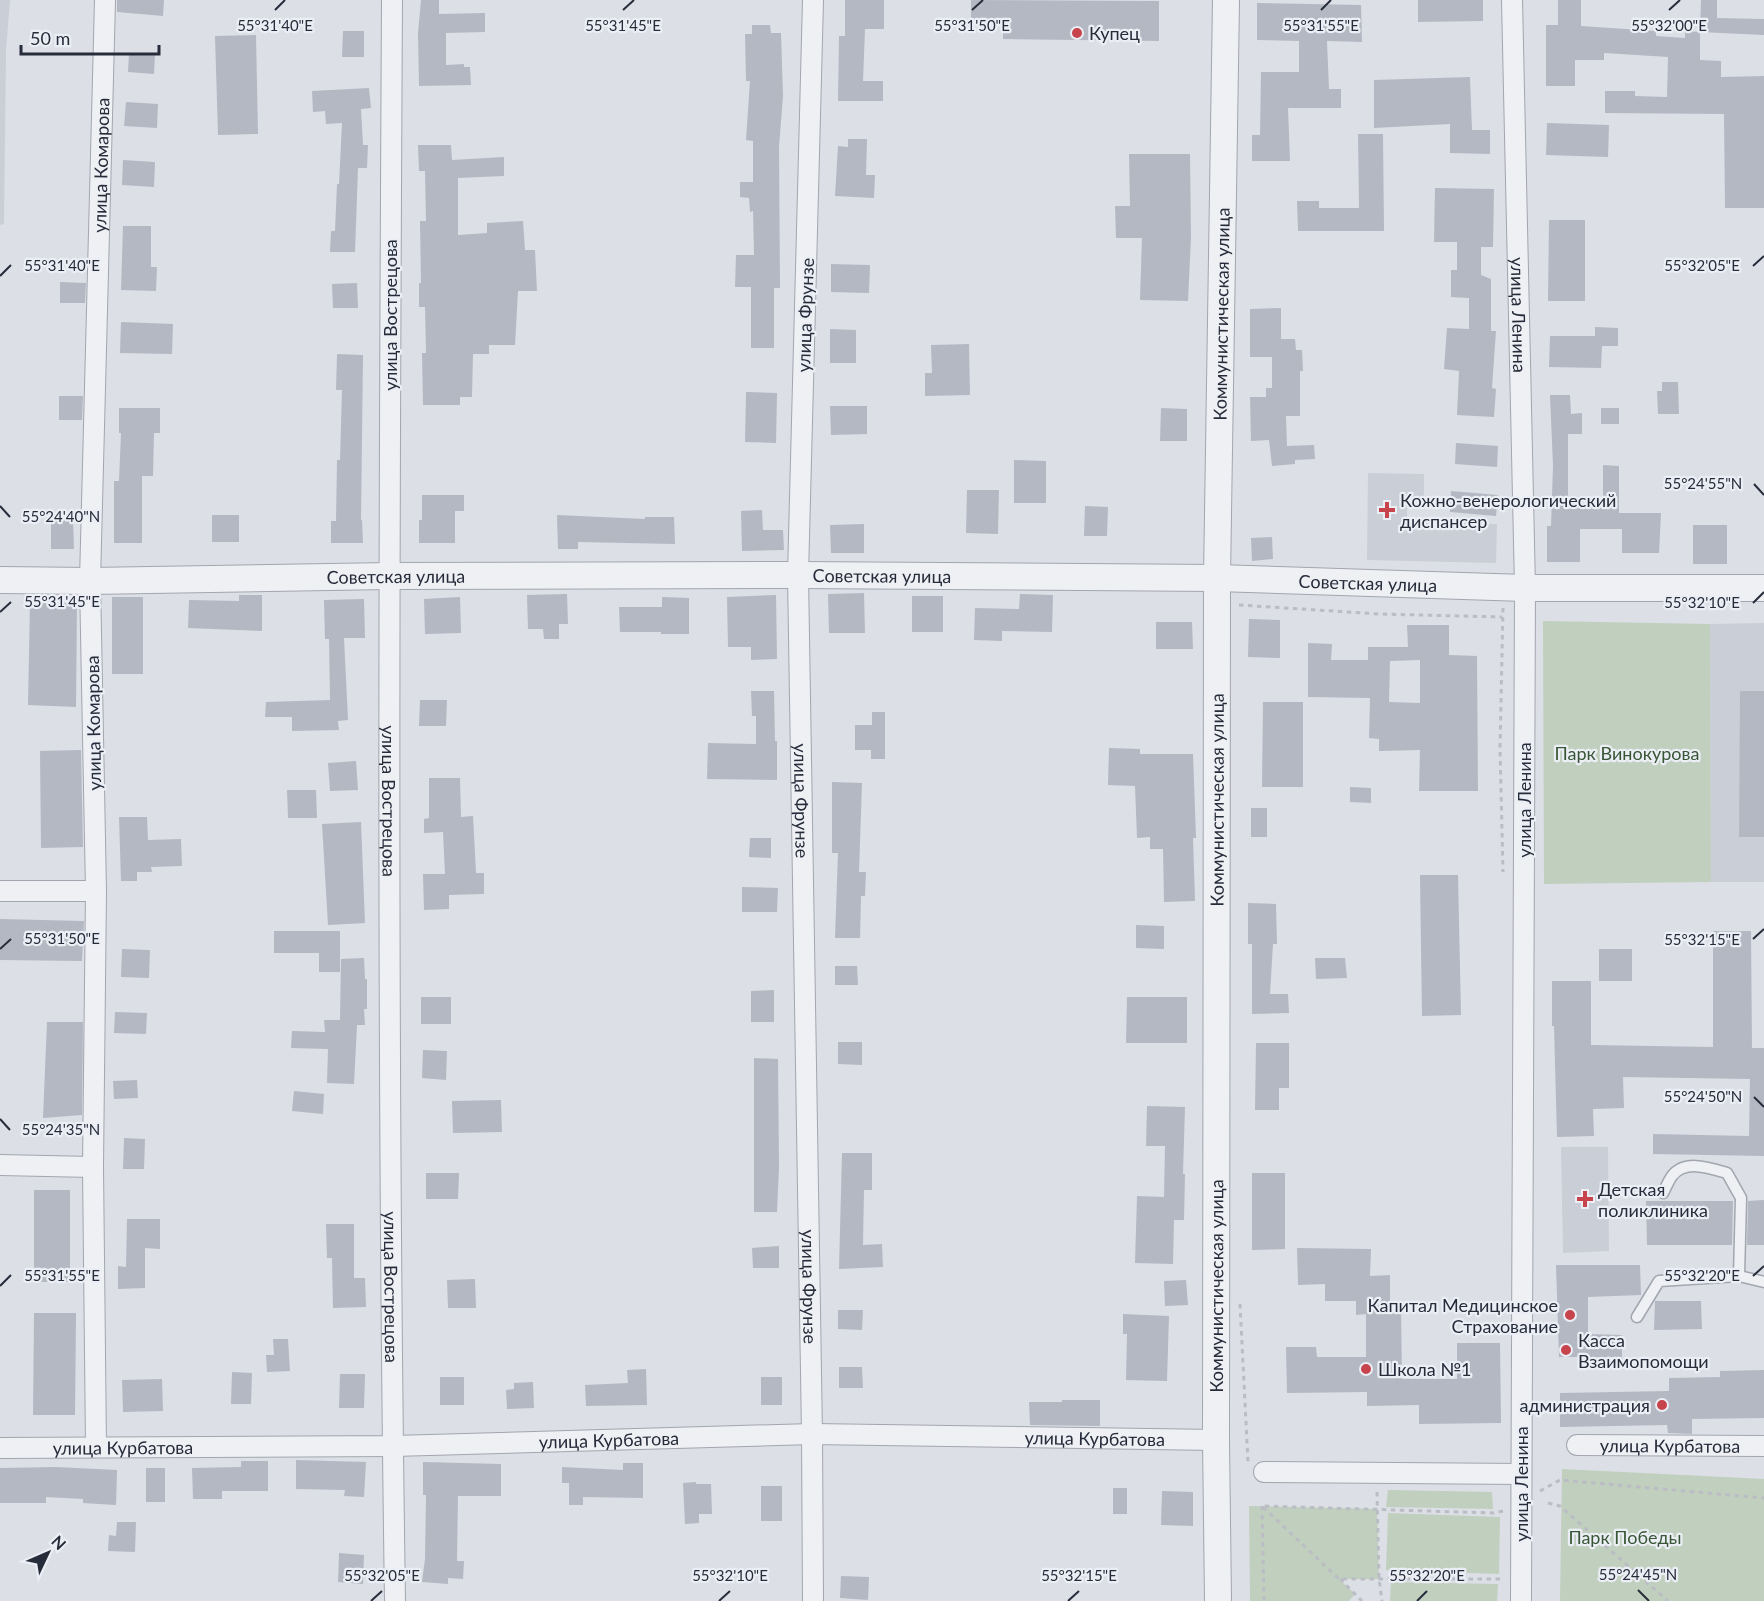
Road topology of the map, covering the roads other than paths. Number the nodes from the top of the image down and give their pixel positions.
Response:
1 (105, 0) edge
2 (392, 0) edge
3 (813, 0) edge
4 (1226, 0) edge
5 (1512, 0) edge
6 (798, 575) junction
7 (389, 576) junction
8 (0, 580) edge
9 (90, 581) junction
10 (1525, 588) junction
11 (1764, 588) edge
12 (1217, 590) junction
13 (0, 891) edge
14 (96, 891) junction
15 (0, 1165) edge
16 (93, 1167) junction
17 (1663, 1192) dead end
18 (1739, 1276) junction
19 (1764, 1282) edge
20 (1637, 1317) dead end
21 (813, 1434) junction
22 (1216, 1440) junction
23 (1577, 1445) dead end
24 (393, 1446) junction
25 (1764, 1446) edge
26 (96, 1447) junction
27 (0, 1448) edge
28 (1264, 1472) dead end
29 (1521, 1474) junction
30 (395, 1601) edge
31 (813, 1601) edge
32 (1218, 1601) edge
33 (1521, 1601) edge

1 - 9 street, улица Комарова
2 - 7 street, улица Вострецова
3 - 6 street, улица Фрунзе
4 - 12 street, Коммунистическая улица
5 - 10 street, улица Ленина
6 - 7 street, Советская улица
6 - 12 street, Советская улица
6 - 21 street, улица Фрунзе
7 - 9 street, Советская улица
7 - 24 street, улица Вострецова
8 - 9 street, Советская улица
9 - 14 street, улица Комарова
10 - 11 street, Советская улица
10 - 12 street, Советская улица
10 - 29 street, улица Ленина
12 - 22 street, Коммунистическая улица
13 - 14 street
14 - 16 street, улица Комарова
15 - 16 street
16 - 26 street, улица Комарова
17 - 18 lane
18 - 19 lane
18 - 20 lane
21 - 22 street, улица Курбатова
21 - 24 street, улица Курбатова
21 - 31 street, улица Фрунзе
22 - 32 street, Коммунистическая улица
23 - 25 street, улица Курбатова
24 - 26 street, улица Курбатова
24 - 30 street, улица Вострецова
26 - 27 street, улица Курбатова
28 - 29 street
29 - 33 street, улица Ленина

